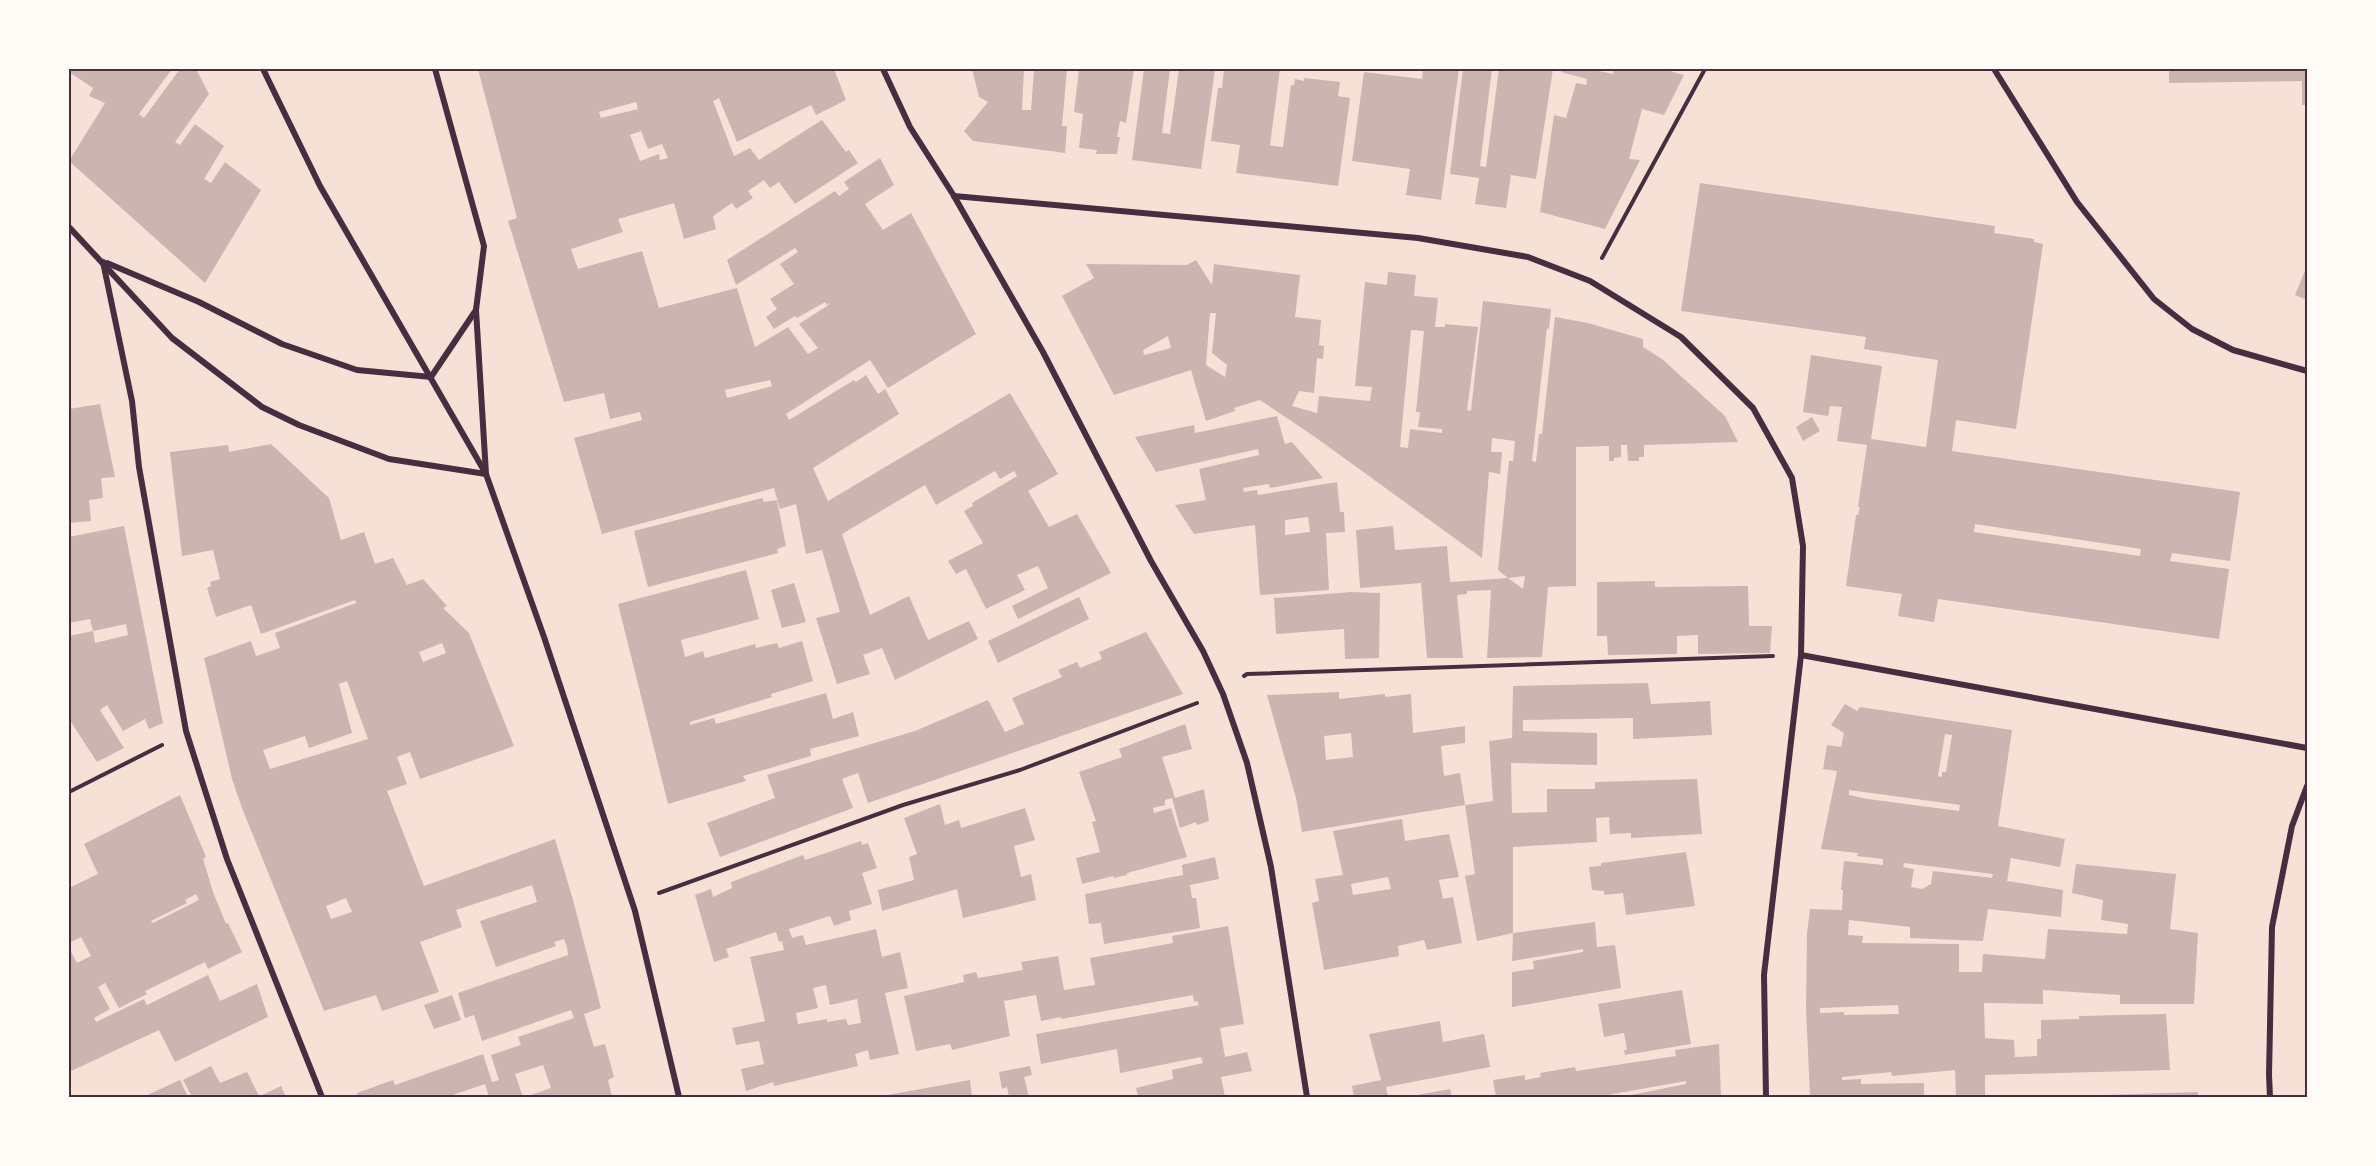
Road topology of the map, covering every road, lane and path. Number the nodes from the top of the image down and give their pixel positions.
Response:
1 (263, 69) edge
2 (435, 69) edge
3 (883, 69) edge
4 (1705, 69) edge
5 (1995, 69) edge
6 (954, 196) junction
7 (69, 227) edge
8 (103, 262) junction
9 (1590, 281) junction
10 (476, 310) junction
11 (2307, 371) edge
12 (431, 377) junction
13 (486, 474) junction
14 (1801, 655) junction
15 (1223, 694) junction
16 (186, 731) junction
17 (2307, 748) edge
18 (2307, 786) edge
19 (69, 792) edge
20 (633, 903) junction
21 (322, 1097) edge
22 (679, 1097) edge
23 (1307, 1097) edge
24 (1766, 1097) edge
25 (2270, 1097) edge

1 - 12 street
2 - 10 street
3 - 6 street
4 - 9 path
5 - 11 street
6 - 9 street
6 - 15 street
7 - 8 street
8 - 12 street
8 - 13 street
8 - 16 street
9 - 14 street
10 - 12 street
10 - 13 street
12 - 13 street
13 - 20 street
14 - 15 path
14 - 17 street
14 - 24 street
15 - 20 path
15 - 23 street
16 - 19 path
16 - 21 street
18 - 25 street
20 - 22 street

